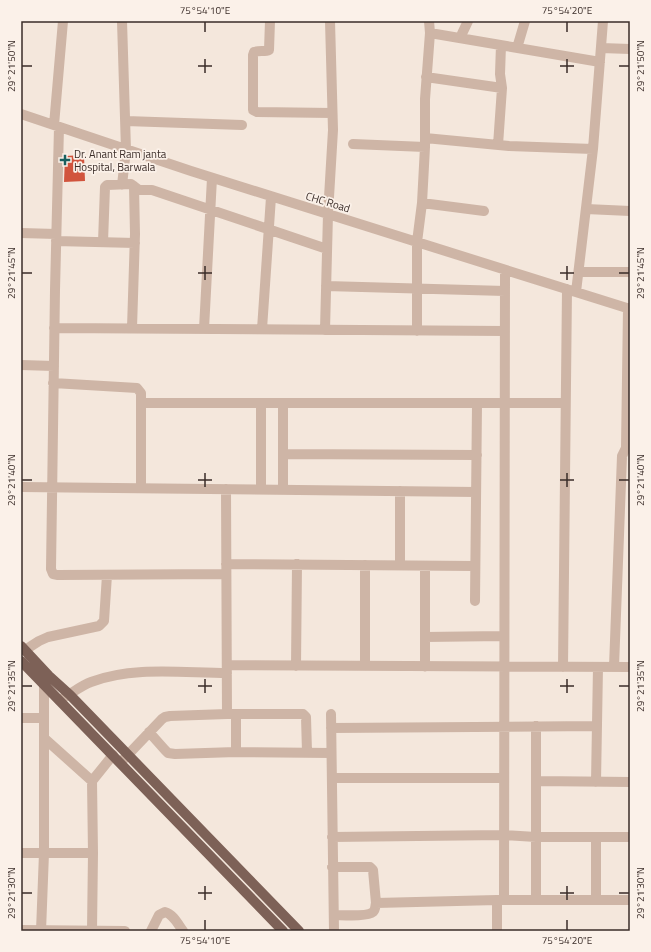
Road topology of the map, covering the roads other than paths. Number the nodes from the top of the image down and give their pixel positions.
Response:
1 (62, 21) edge
2 (122, 21) edge
3 (270, 21) edge
4 (330, 21) edge
5 (429, 21) edge
6 (468, 21) edge
7 (525, 21) edge
8 (602, 21) edge
9 (430, 33) junction
10 (460, 38) junction
11 (501, 45) junction
12 (517, 48) junction
13 (601, 48) junction
14 (630, 49) edge
15 (600, 62) junction
16 (426, 77) junction
17 (502, 88) junction
18 (332, 113) junction
19 (21, 114) edge
20 (126, 122) junction
21 (242, 125) dead end
22 (56, 126) junction
23 (425, 142) junction
24 (353, 144) dead end
25 (498, 145) junction
26 (593, 149) junction
27 (126, 150) junction
28 (212, 178) junction
29 (122, 185) junction
30 (134, 186) junction
31 (271, 197) junction
32 (422, 203) junction
33 (586, 209) junction
34 (210, 210) junction
35 (484, 211) dead end
36 (630, 211) edge
37 (328, 214) junction
38 (269, 230) junction
39 (21, 233) edge
40 (56, 238) junction
41 (103, 242) junction
42 (417, 242) junction
43 (135, 243) junction
44 (327, 249) junction
45 (505, 270) junction
46 (579, 272) junction
47 (630, 272) edge
48 (326, 286) junction
49 (417, 288) junction
50 (572, 290) junction
51 (505, 291) junction
52 (629, 308) edge
53 (54, 328) junction
54 (132, 328) junction
55 (204, 329) junction
56 (262, 330) junction
57 (325, 330) junction
58 (417, 331) junction
59 (504, 331) junction
60 (21, 366) edge
61 (54, 366) junction
62 (53, 383) junction
63 (141, 403) junction
64 (261, 403) junction
65 (283, 403) junction
66 (565, 403) junction
67 (477, 404) junction
68 (504, 404) junction
69 (628, 448) edge
70 (283, 454) junction
71 (476, 455) junction
72 (21, 487) edge
73 (52, 488) junction
74 (141, 488) junction
75 (226, 489) junction
76 (261, 490) junction
77 (283, 490) junction
78 (400, 491) junction
79 (476, 492) junction
80 (297, 564) junction
81 (365, 565) junction
82 (400, 565) junction
83 (425, 566) junction
84 (475, 566) junction
85 (226, 569) junction
86 (107, 575) junction
87 (475, 601) dead end
88 (504, 636) junction
89 (425, 637) junction
90 (23, 648) edge
91 (21, 661) edge
92 (296, 666) junction
93 (365, 666) junction
94 (425, 667) junction
95 (503, 667) junction
96 (562, 667) junction
97 (598, 667) junction
98 (614, 667) junction
99 (630, 667) edge
100 (227, 669) junction
101 (44, 685) junction
102 (70, 694) junction
103 (60, 700) junction
104 (232, 714) junction
105 (331, 714) dead end
106 (21, 718) edge
107 (43, 718) junction
108 (536, 726) junction
109 (597, 726) junction
110 (503, 727) junction
111 (331, 728) junction
112 (149, 732) junction
113 (44, 738) junction
114 (236, 752) junction
115 (306, 752) junction
116 (331, 753) junction
117 (113, 755) junction
118 (124, 759) junction
119 (332, 778) junction
120 (503, 778) junction
121 (92, 781) junction
122 (536, 781) junction
123 (596, 782) junction
124 (630, 782) edge
125 (503, 835) junction
126 (536, 836) junction
127 (332, 837) junction
128 (596, 837) junction
129 (630, 837) edge
130 (21, 853) edge
131 (44, 853) junction
132 (93, 853) junction
133 (332, 867) junction
134 (500, 900) junction
135 (536, 900) junction
136 (596, 900) junction
137 (630, 900) edge
138 (376, 903) junction
139 (334, 915) junction
140 (21, 930) edge
141 (92, 930) edge
142 (42, 931) edge
143 (125, 931) edge
144 (152, 931) edge
145 (183, 931) edge
146 (283, 931) edge
147 (299, 931) edge
148 (334, 931) edge
149 (497, 931) edge

1 - 22 street
2 - 20 street
3 - 18 street
4 - 18 street
5 - 9 street
6 - 10 street
7 - 12 street
8 - 13 street
9 - 10 street
9 - 16 street
10 - 11 street
11 - 12 street
11 - 17 street
12 - 15 street
13 - 14 street
13 - 15 street
15 - 26 street
16 - 17 street
16 - 23 street
17 - 25 street
18 - 37 street
19 - 22 street, CHC Road
20 - 21 street
20 - 27 street
22 - 27 street, CHC Road
22 - 40 street
23 - 24 street
23 - 25 street
23 - 32 street
25 - 26 street
26 - 33 street
27 - 28 street, CHC Road
27 - 29 street
28 - 31 street, CHC Road
28 - 34 street
29 - 30 street
29 - 41 street
30 - 34 street
30 - 43 street
31 - 37 street, CHC Road
31 - 38 street
32 - 35 street
32 - 42 street
33 - 36 street
33 - 46 street
34 - 38 street
34 - 55 street
37 - 42 street, CHC Road
37 - 44 street
38 - 44 street
38 - 56 street
39 - 40 street
40 - 41 street
40 - 53 street
41 - 43 street
42 - 45 street, CHC Road
42 - 49 street
43 - 54 street
44 - 48 street
45 - 50 street, CHC Road
45 - 51 street
46 - 47 street
46 - 50 street
48 - 49 street
48 - 57 street
49 - 51 street
49 - 58 street
50 - 52 street, CHC Road
50 - 66 street
51 - 59 street
52 - 69 street
53 - 54 street
53 - 61 street
54 - 55 street
55 - 56 street
56 - 57 street
57 - 58 street
58 - 59 street
59 - 68 street
60 - 61 street
61 - 62 street
62 - 63 street
62 - 73 street
63 - 64 street
63 - 74 street
64 - 65 street
64 - 76 street
65 - 67 street
65 - 70 street
66 - 68 street
66 - 96 street
67 - 68 street
67 - 71 street
68 - 88 street
69 - 98 street
70 - 71 street
70 - 77 street
71 - 79 street
72 - 73 street
73 - 74 street
73 - 86 street
74 - 75 street
75 - 76 street
75 - 85 street
76 - 77 street
77 - 78 street
78 - 79 street
78 - 82 street
79 - 84 street
80 - 81 street
80 - 85 street
80 - 92 street
81 - 82 street
81 - 93 street
82 - 83 street
83 - 84 street
83 - 89 street
84 - 87 street
85 - 86 street
85 - 100 street
86 - 90 street
88 - 89 street
88 - 95 street
89 - 94 street
90 - 102 main road
91 - 101 main road
92 - 93 street
92 - 100 street
93 - 94 street
94 - 95 street
95 - 96 street
95 - 110 street
96 - 97 street
97 - 98 street
97 - 109 street
98 - 99 street
100 - 102 street
100 - 104 street
101 - 103 main road
101 - 107 street
102 - 103 street
102 - 118 main road
103 - 117 main road
104 - 112 street
104 - 114 street
104 - 115 street
105 - 111 street
106 - 107 street
107 - 113 street
108 - 109 street
108 - 110 street
108 - 122 street
109 - 123 street
110 - 111 street
110 - 120 street
111 - 116 street
112 - 114 street
112 - 118 street
113 - 121 street
113 - 131 street
114 - 115 street
115 - 116 street
116 - 119 street
117 - 118 main road
117 - 121 street
118 - 146 main road
118 - 147 main road
119 - 120 street
119 - 127 street
120 - 125 street
121 - 132 street
122 - 123 street
122 - 126 street
123 - 124 street
125 - 126 street
125 - 127 street
125 - 134 street
126 - 128 street
126 - 135 street
127 - 133 street
128 - 129 street
128 - 136 street
130 - 131 street
131 - 132 street
131 - 142 street
132 - 141 street
133 - 138 street
133 - 139 street
134 - 135 street
134 - 138 street
134 - 149 street
135 - 136 street
136 - 137 street
138 - 139 street
139 - 148 street
140 - 142 street
141 - 142 street
141 - 143 street
144 - 145 street

